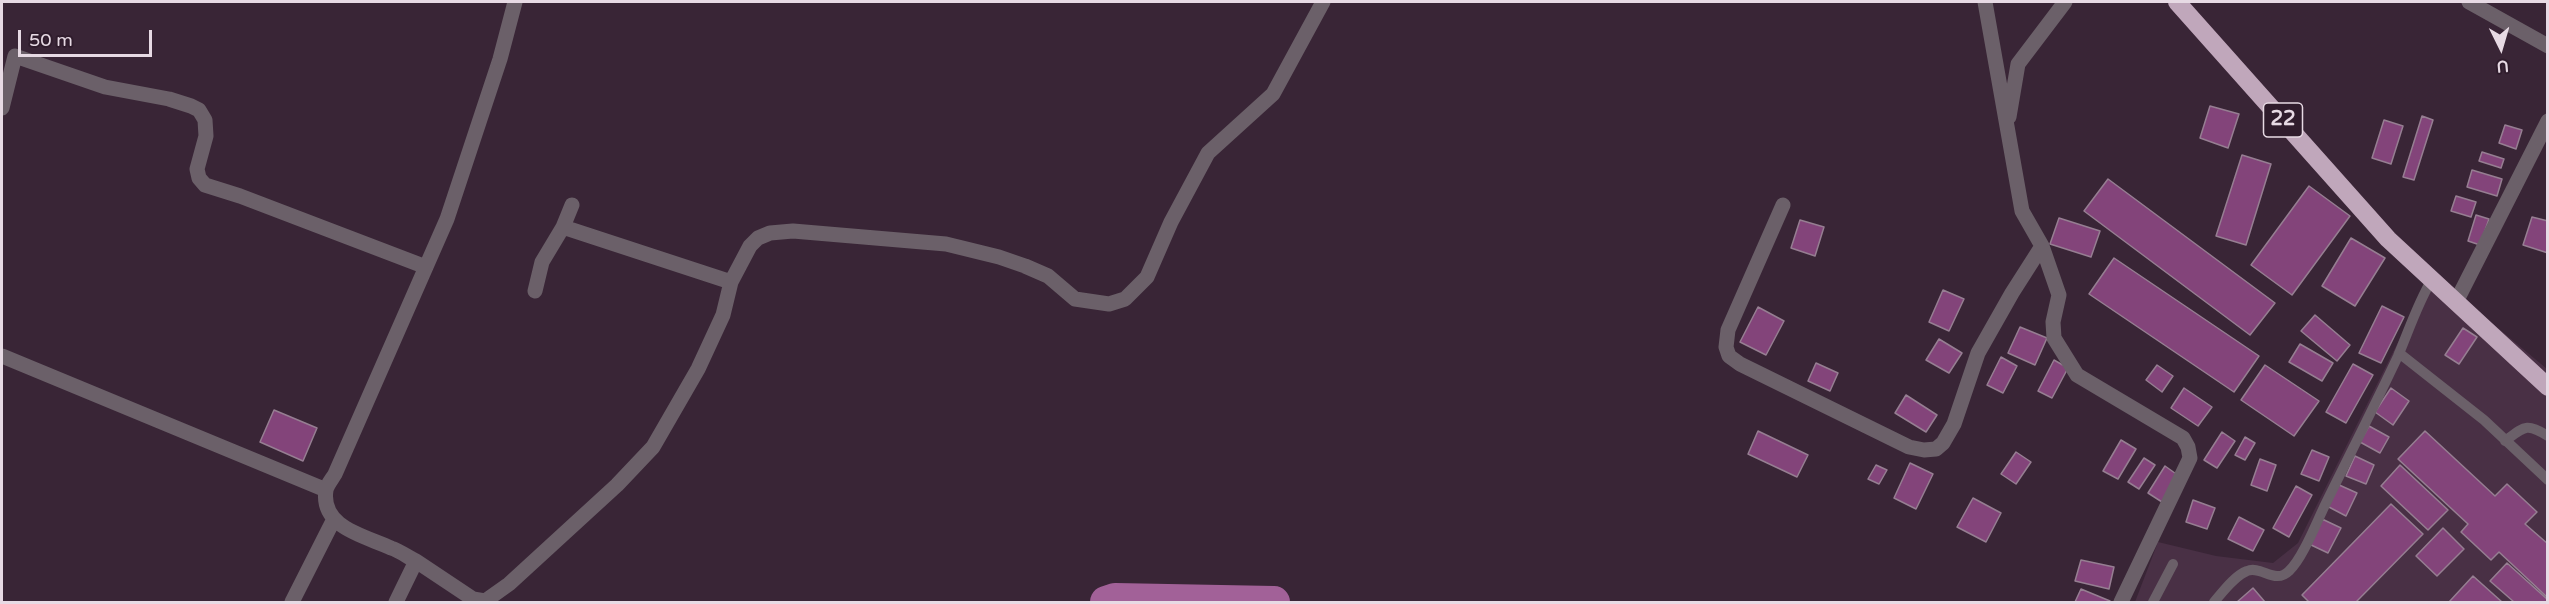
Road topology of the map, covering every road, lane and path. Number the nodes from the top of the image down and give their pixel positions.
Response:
1 (515, 2) edge
2 (1323, 2) edge
3 (1985, 2) edge
4 (2065, 2) edge
5 (2177, 2) edge
6 (2469, 2) edge
7 (2547, 46) edge
8 (8, 54) edge
9 (2, 108) edge
10 (2547, 120) edge
11 (2007, 131) junction
12 (572, 205) dead end
13 (1783, 205) dead end
14 (563, 227) junction
15 (2042, 246) junction
16 (426, 267) junction
17 (2431, 281) junction
18 (731, 282) junction
19 (535, 291) dead end
20 (2456, 302) junction
21 (2399, 353) junction
22 (2, 357) edge
23 (2547, 387) edge
24 (2547, 436) edge
25 (2505, 441) junction
26 (2547, 480) edge
27 (326, 490) junction
28 (334, 519) junction
29 (416, 561) junction
30 (2173, 564) dead end
31 (486, 602) edge
32 (292, 603) edge
33 (396, 603) edge
34 (2121, 603) edge
35 (2152, 603) edge
36 (2214, 603) edge

1 - 16 street
2 - 18 street
3 - 11 street
4 - 11 street
5 - 17 highway, 22
6 - 7 street
8 - 9 street
8 - 16 street
10 - 20 street
11 - 15 street
12 - 14 street
13 - 15 street
14 - 18 street
14 - 19 street
15 - 34 street
16 - 27 street
17 - 20 highway, 22
17 - 21 lane
18 - 31 street
20 - 23 highway, 22
21 - 25 lane
21 - 36 lane
22 - 27 street
24 - 25 lane
25 - 26 lane
27 - 28 street
28 - 29 street
28 - 32 street
29 - 31 street
29 - 33 street
30 - 35 lane

